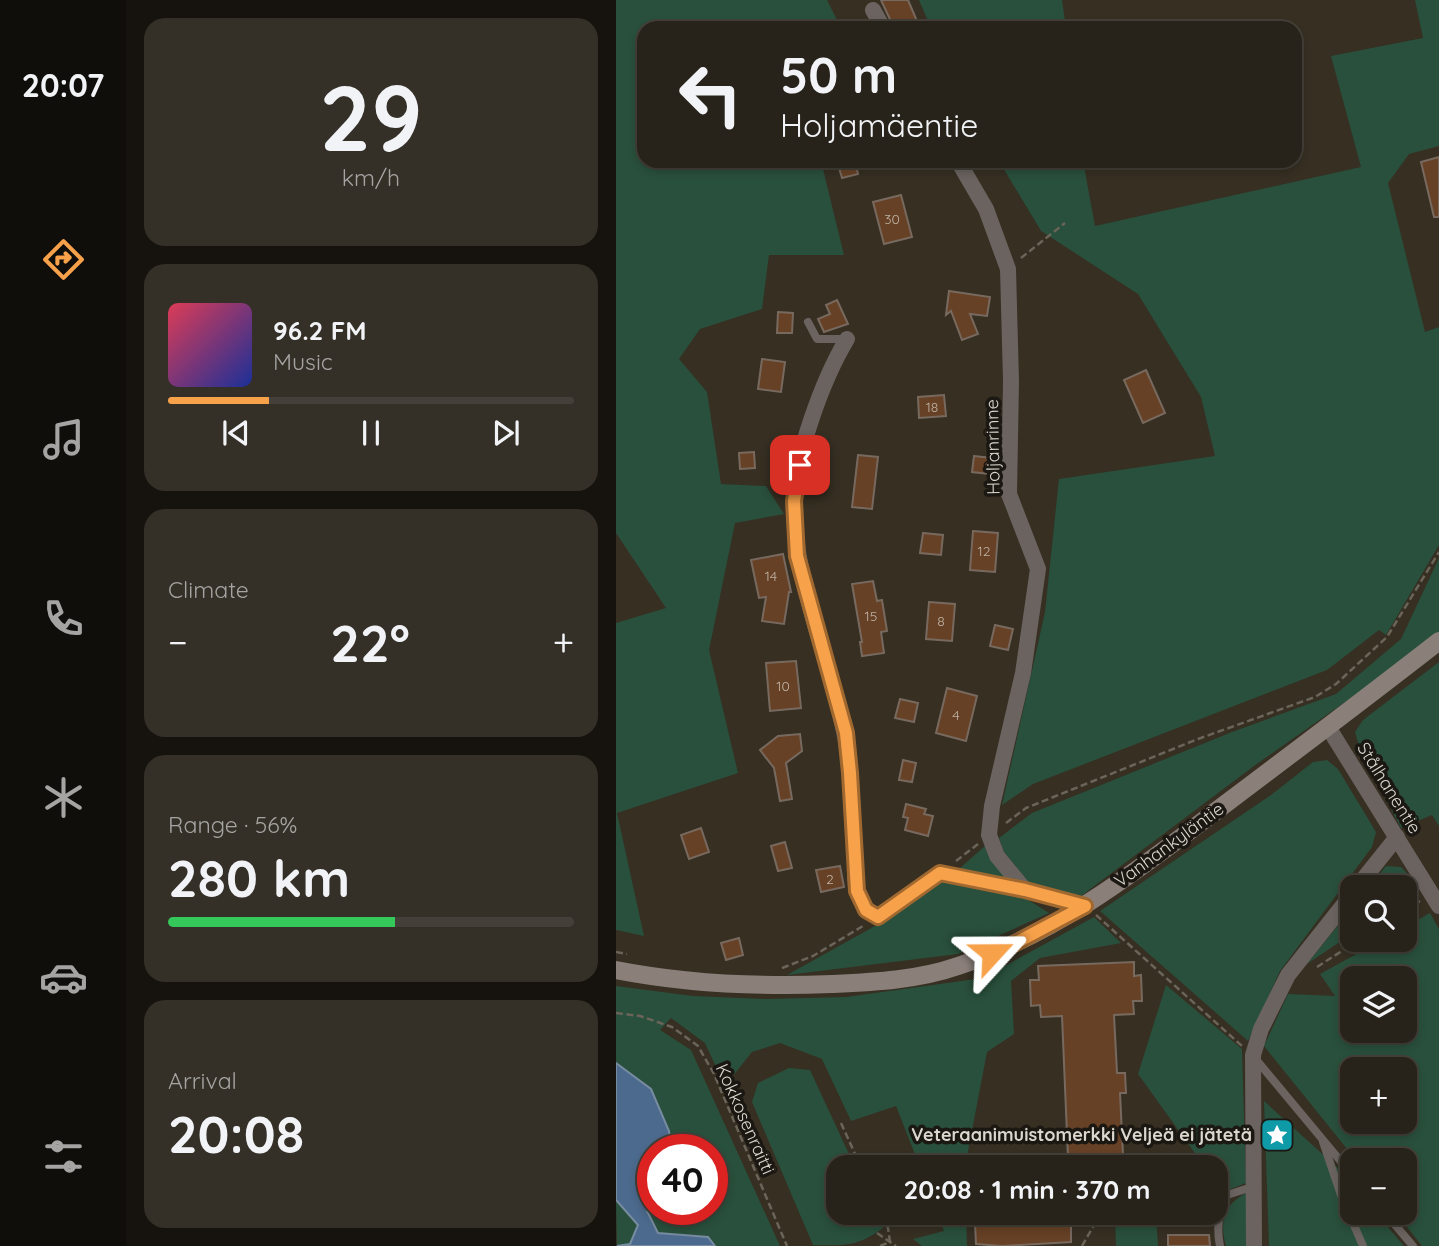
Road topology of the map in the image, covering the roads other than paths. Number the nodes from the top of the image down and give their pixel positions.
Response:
1 (873, 9) dead end
2 (879, 21) edge
3 (962, 168) edge
4 (808, 322) dead end
5 (847, 339) joint
6 (1439, 641) edge
7 (1328, 727) junction
8 (1397, 837) junction
9 (1367, 875) edge
10 (1025, 890) junction
11 (1085, 906) junction
12 (1439, 906) edge
13 (1340, 909) edge
14 (616, 970) edge
15 (1253, 1055) junction
16 (1321, 1135) junction
17 (1340, 1159) edge
18 (1252, 1187) junction
19 (1395, 1225) edge
20 (1220, 1246) edge
21 (1254, 1246) edge
22 (1363, 1246) edge
23 (1413, 1246) edge

1 - 2 street
3 - 10 street, Holjanrinne
4 - 5 lane
5 - 10 street
6 - 7 street, Vanhankyläntie
7 - 8 street, Stålhanentie
7 - 11 street, Vanhankyläntie
8 - 9 street
8 - 12 street, Stålhanentie
10 - 11 street
11 - 14 street, Vanhankyläntie
13 - 15 street
15 - 16 lane
15 - 18 street
16 - 17 lane
16 - 22 lane
18 - 20 lane
18 - 21 street
19 - 23 lane

